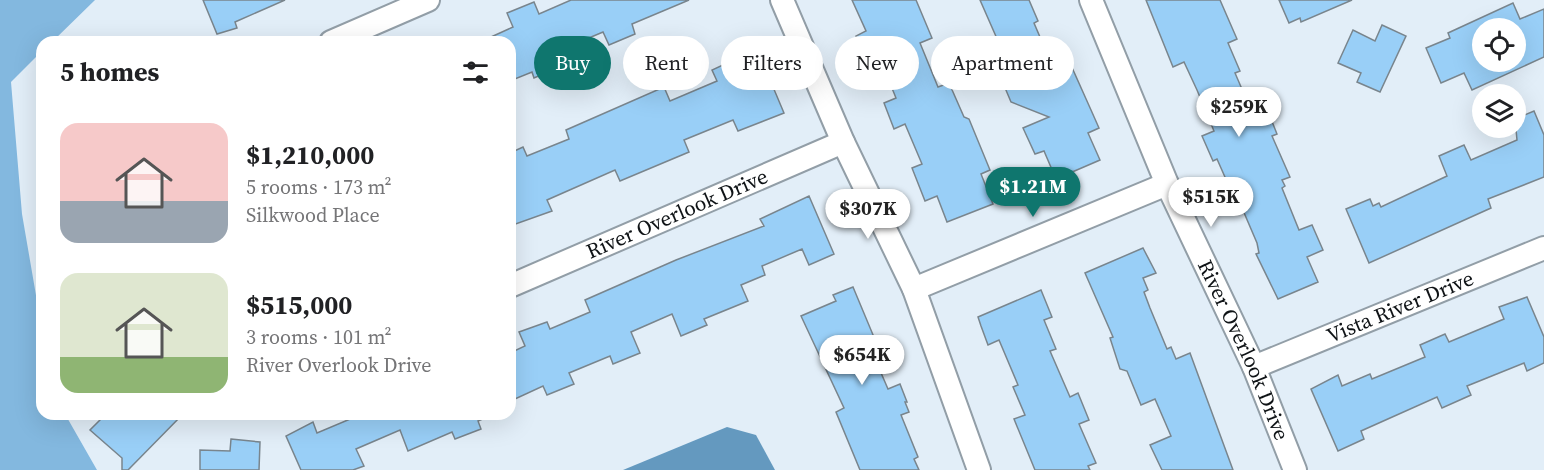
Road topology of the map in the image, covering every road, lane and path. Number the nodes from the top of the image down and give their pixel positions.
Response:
1 (782, 0) edge
2 (1091, 0) edge
3 (417, 2) edge
4 (344, 36) edge
5 (843, 142) junction
6 (1167, 184) junction
7 (1544, 248) edge
8 (516, 283) edge
9 (914, 289) junction
10 (1254, 367) junction
11 (979, 470) edge
12 (1295, 470) edge

1 - 5 street
2 - 6 street, River Overlook Drive
3 - 4 street
5 - 8 street, River Overlook Drive
5 - 9 street
6 - 9 street
6 - 10 street, River Overlook Drive
7 - 10 street, Vista River Drive
9 - 11 street
10 - 12 street, River Overlook Drive

